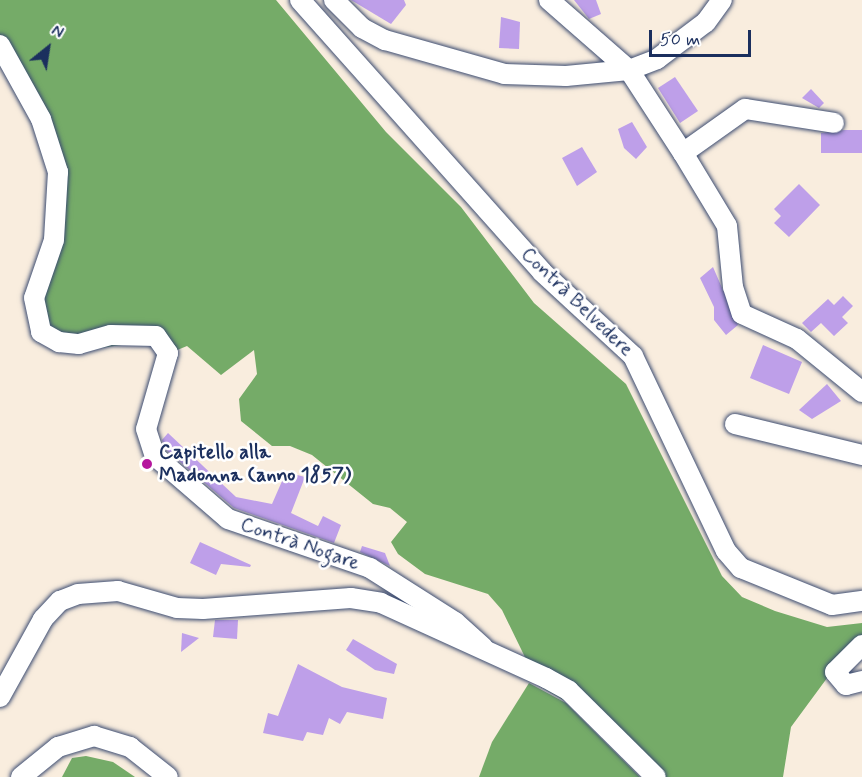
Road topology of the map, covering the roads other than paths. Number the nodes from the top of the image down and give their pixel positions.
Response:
1 (300, 0) edge
2 (334, 0) edge
3 (549, 0) edge
4 (722, 0) edge
5 (0, 45) edge
6 (629, 70) junction
7 (834, 123) dead end
8 (683, 153) junction
9 (862, 392) edge
10 (735, 424) dead end
11 (862, 454) edge
12 (862, 601) edge
13 (862, 645) edge
14 (483, 647) junction
15 (862, 681) edge
16 (0, 697) edge
17 (21, 777) edge
18 (168, 777) edge
19 (656, 777) edge

1 - 12 street, Contrà Belvedere
2 - 6 street
3 - 6 street
4 - 6 street
5 - 14 street, Contrà Nogare
6 - 8 street
7 - 8 street
8 - 9 street
10 - 11 street
13 - 15 street
14 - 16 street, Contrà Nogare
14 - 19 street
17 - 18 street

